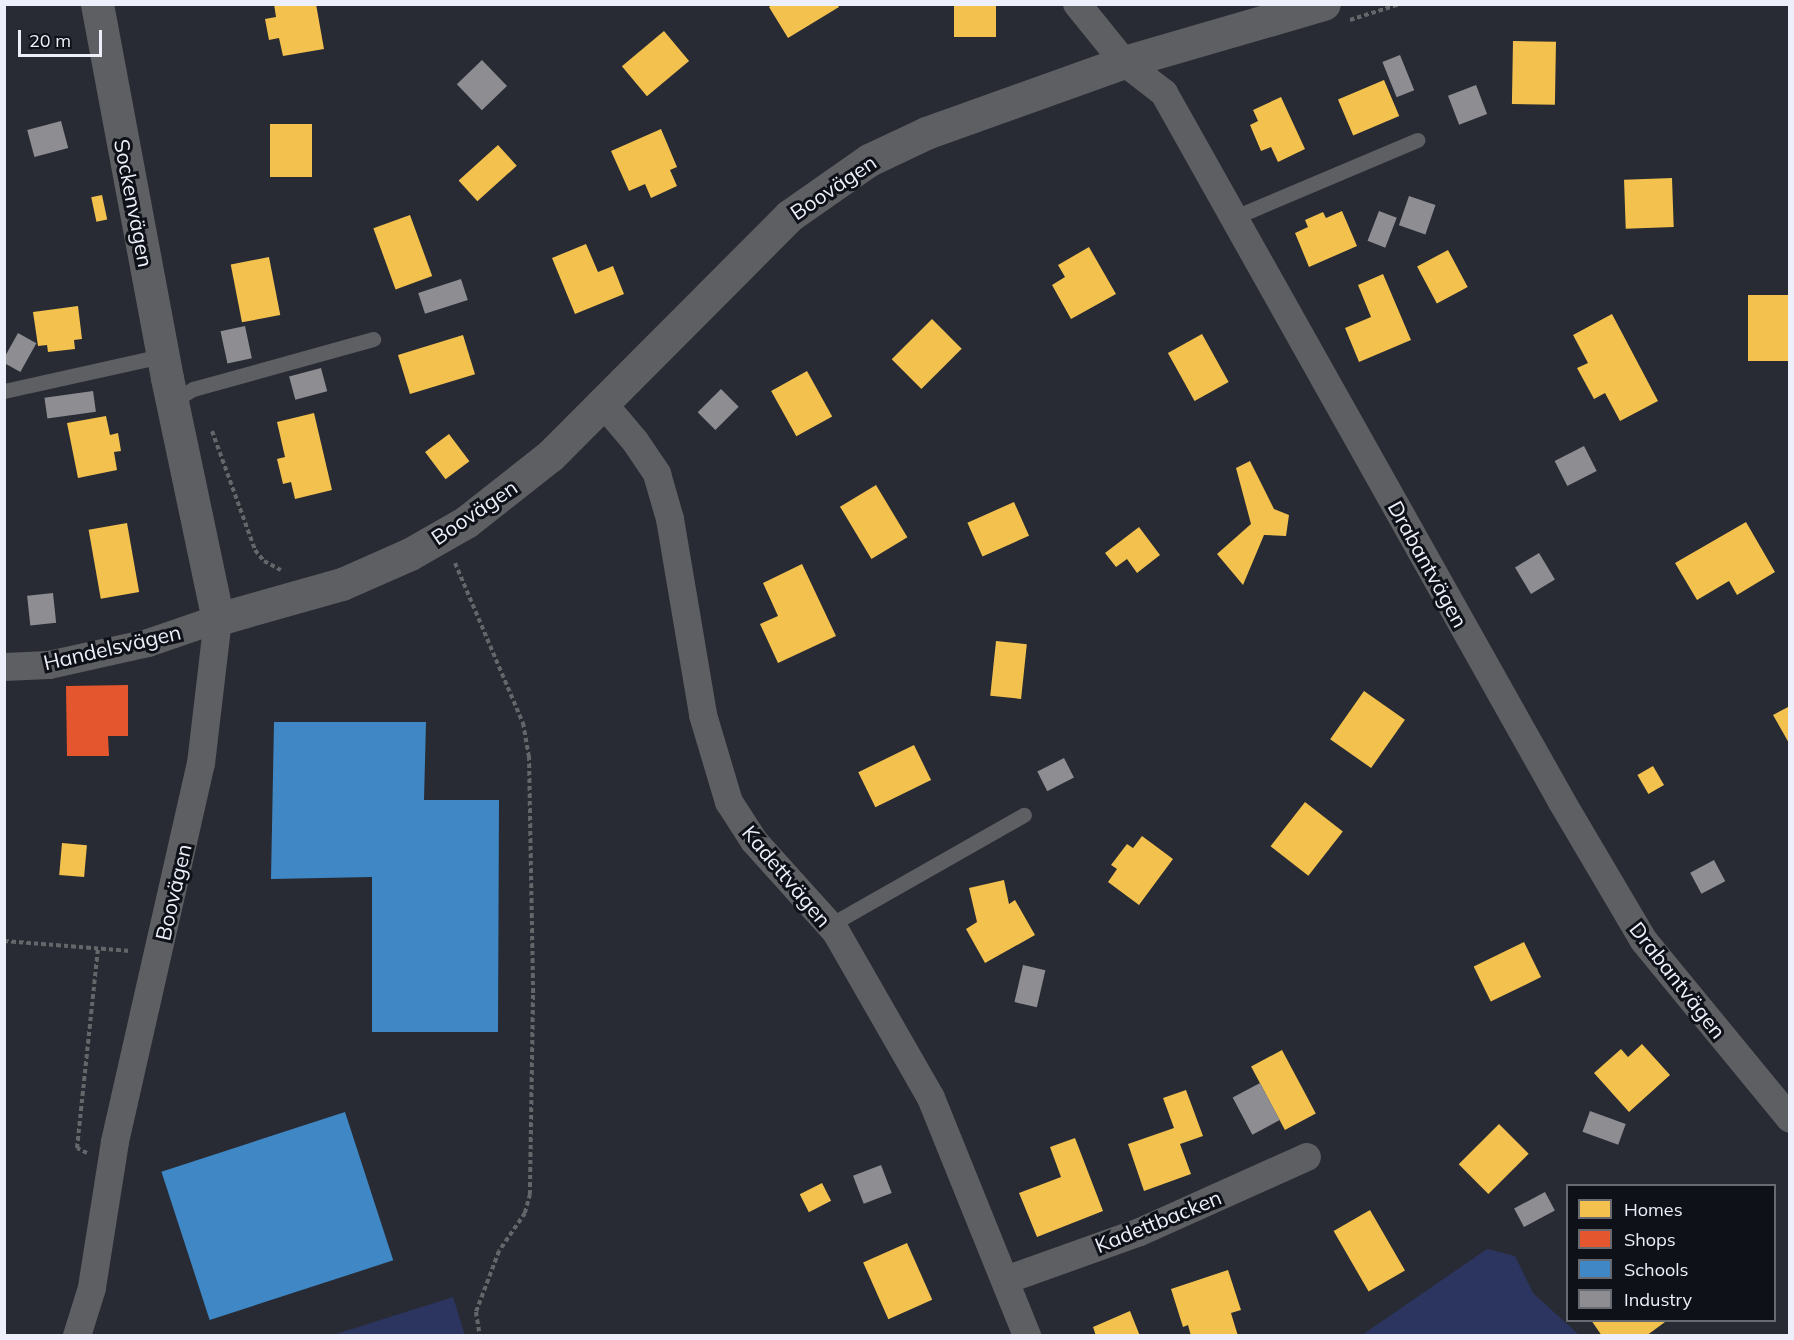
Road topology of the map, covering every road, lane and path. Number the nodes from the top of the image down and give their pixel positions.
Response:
1 (97, 4) edge
2 (1077, 4) edge
3 (1400, 4) edge
4 (1334, 13) edge
5 (1124, 62) junction
6 (1417, 140) dead end
7 (1235, 217) junction
8 (373, 339) dead end
9 (162, 356) junction
10 (4, 391) edge
11 (172, 402) junction
12 (602, 402) junction
13 (452, 557) dead end
14 (218, 619) junction
15 (4, 667) edge
16 (1024, 815) dead end
17 (830, 925) junction
18 (4, 941) edge
19 (98, 949) junction
20 (159, 954) junction
21 (1790, 1119) edge
22 (1307, 1157) dead end
23 (95, 1158) dead end
24 (1006, 1280) junction
25 (77, 1335) edge
26 (480, 1335) edge
27 (1027, 1335) edge

1 - 9 street, Sockenvägen
2 - 5 street, Drabantvägen
3 - 4 path
4 - 5 street, Boovägen
5 - 7 street, Drabantvägen
5 - 12 street, Boovägen
6 - 7 lane
7 - 21 street, Drabantvägen
8 - 11 lane
9 - 10 lane
9 - 11 street, Sockenvägen
11 - 14 street, Sockenvägen
12 - 14 street, Boovägen
12 - 17 street, Kadettvägen
13 - 26 path
14 - 15 street, Handelsvägen
14 - 20 street, Boovägen
16 - 17 lane
17 - 24 street, Kadettvägen
18 - 19 path
19 - 20 path
19 - 23 path
20 - 25 street, Boovägen
22 - 24 street, Kadettbacken
24 - 27 street, Kadettvägen

